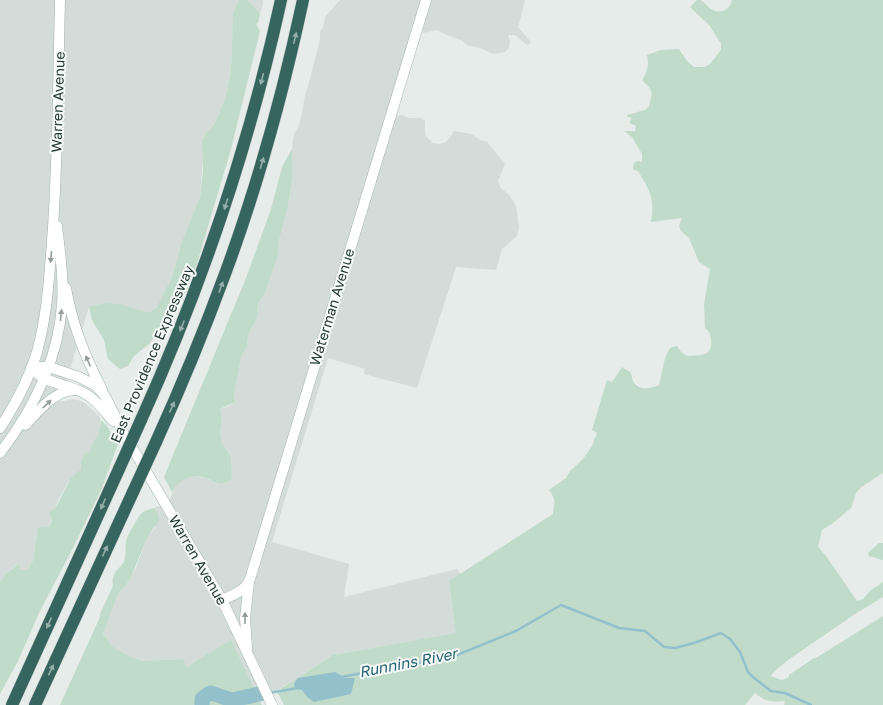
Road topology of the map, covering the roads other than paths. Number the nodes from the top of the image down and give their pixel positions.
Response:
1 (60, 0) edge
2 (280, 0) edge
3 (303, 0) edge
4 (426, 0) edge
5 (55, 204) junction
6 (60, 247) junction
7 (49, 367) junction
8 (31, 368) junction
9 (44, 378) junction
10 (79, 390) junction
11 (105, 396) junction
12 (0, 428) edge
13 (123, 432) junction
14 (9, 441) junction
15 (0, 453) edge
16 (249, 582) junction
17 (222, 600) junction
18 (248, 656) junction
19 (272, 704) edge
20 (12, 705) edge
21 (35, 705) edge

1 - 5 main road, Warren Avenue
2 -> 20 highway, East Providence Expressway, bridge
21 -> 3 highway, bridge
4 - 16 main road, Waterman Avenue
5 - 6 main road, Warren Avenue
5 -> 8 main road, Warren Avenue
7 -> 6 main road, Warren Avenue
11 -> 6 main road
7 - 8 main road, Warren Avenue
7 - 9 main road
7 - 11 main road, Warren Avenue
8 - 9 main road, Warren Avenue
8 - 12 main road
9 - 10 main road, Warren Avenue
9 - 14 main road
10 - 13 main road, Warren Avenue
14 -> 10 main road
11 - 13 main road, Warren Avenue
13 - 17 main road, Warren Avenue
14 - 15 main road
16 - 17 main road
18 -> 16 main road, Waterman Avenue
17 - 18 main road, Warren Avenue
18 - 19 main road, Warren Avenue

